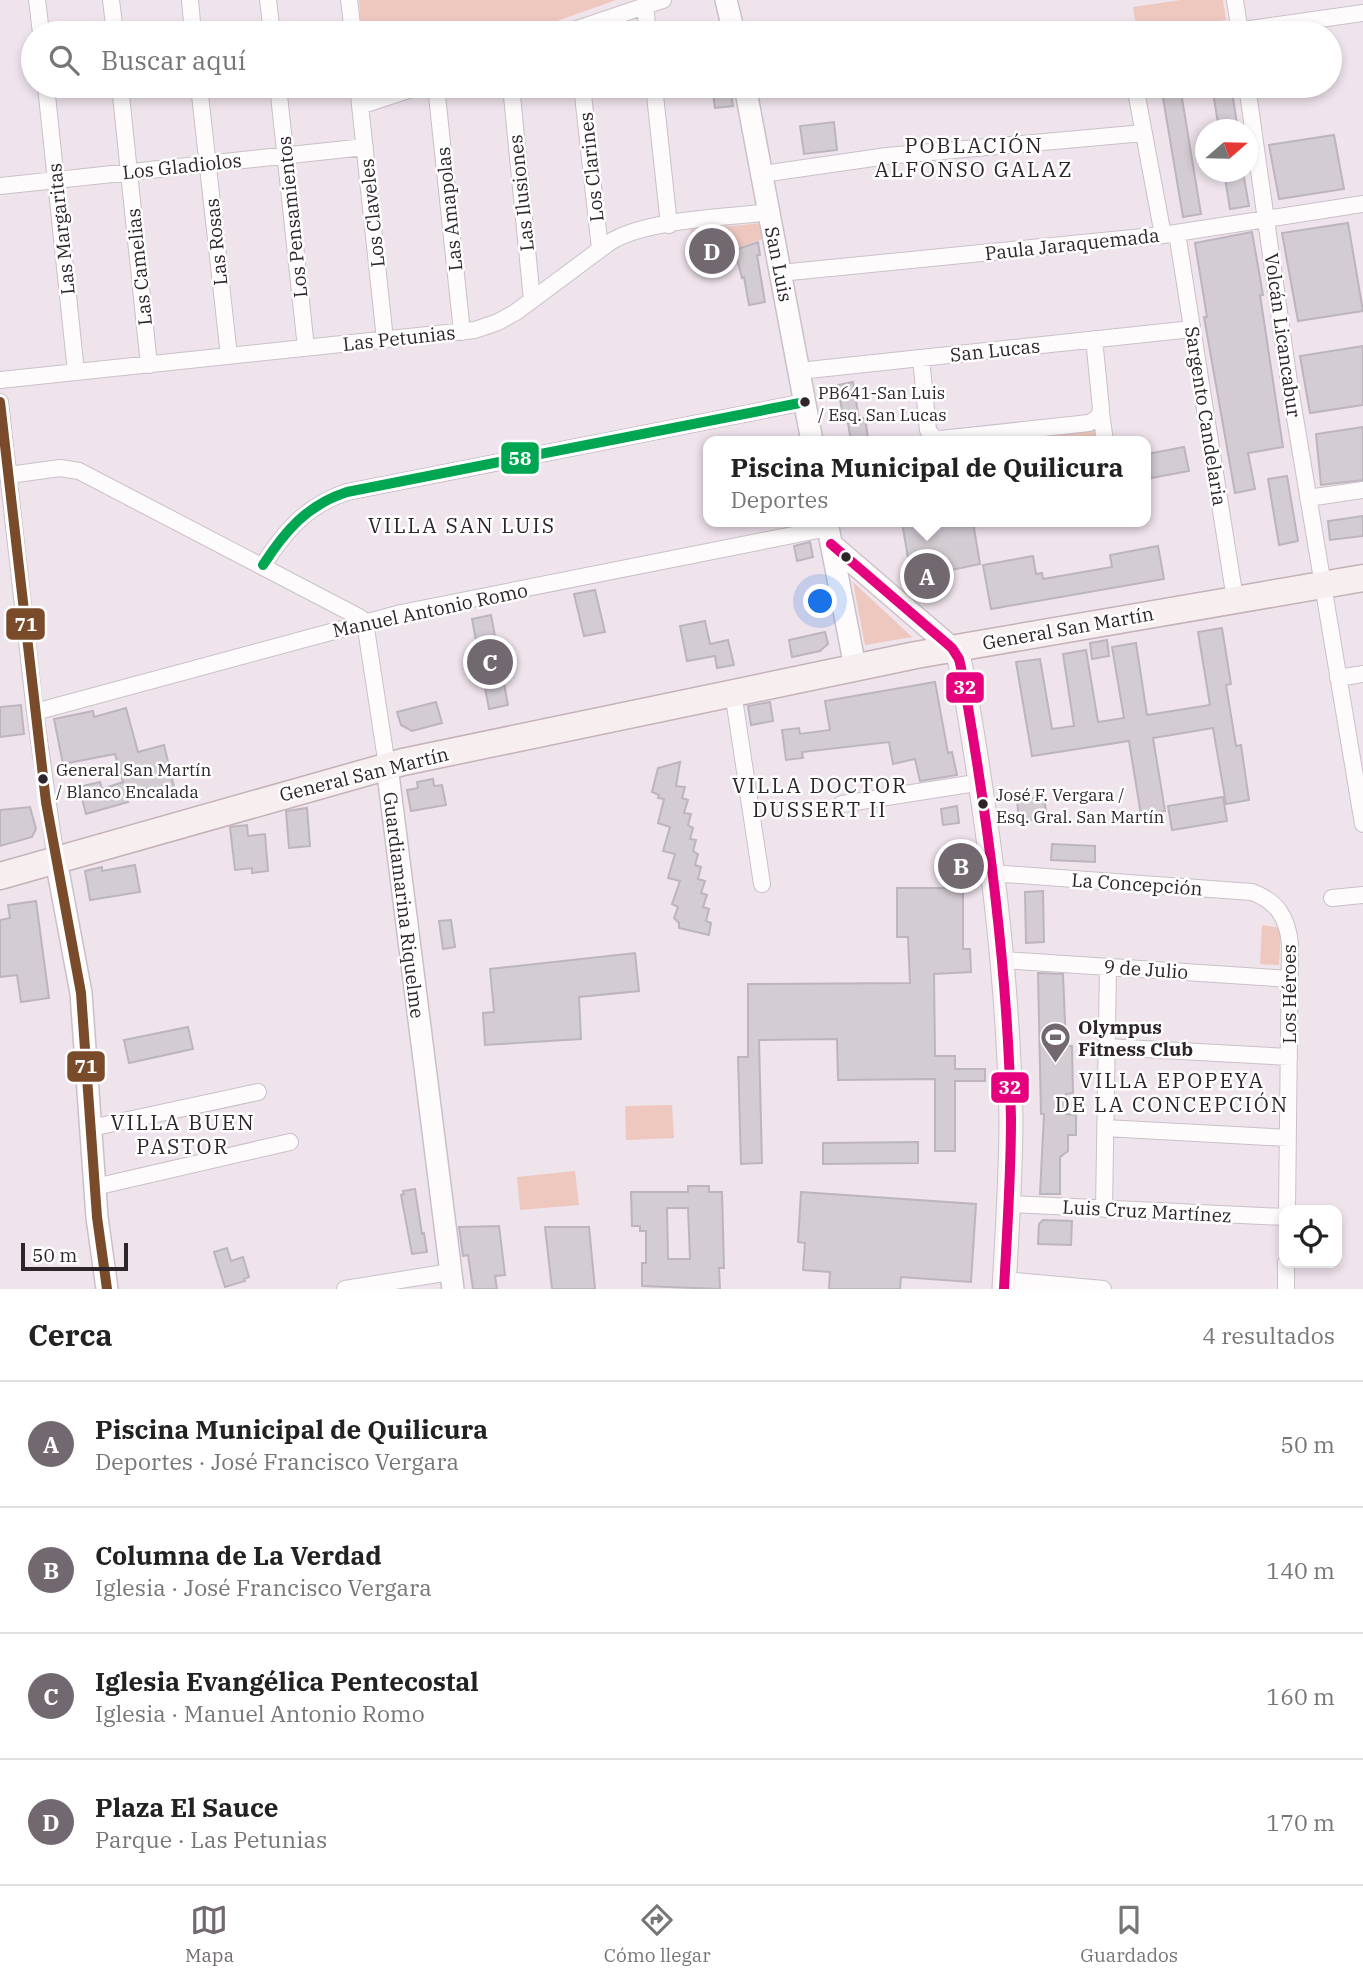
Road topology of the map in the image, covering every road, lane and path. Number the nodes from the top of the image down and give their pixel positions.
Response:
1 (37, 0) edge
2 (111, 0) edge
3 (190, 0) edge
4 (268, 0) edge
5 (349, 0) edge
6 (663, 0) edge
7 (726, 0) edge
8 (1235, 0) edge
9 (645, 6) junction
10 (1362, 12) edge
11 (40, 21) edge
12 (114, 21) edge
13 (192, 21) edge
14 (271, 21) edge
15 (352, 21) edge
16 (603, 21) edge
17 (647, 21) edge
18 (731, 21) edge
19 (1238, 21) edge
20 (1307, 21) edge
21 (47, 98) edge
22 (121, 98) edge
23 (200, 98) edge
24 (279, 98) edge
25 (359, 98) edge
26 (384, 98) edge
27 (437, 98) edge
28 (512, 98) edge
29 (583, 98) edge
30 (655, 98) edge
31 (753, 98) edge
32 (1137, 98) edge
33 (1249, 98) edge
34 (360, 106) junction
35 (1144, 132) junction
36 (365, 147) junction
37 (285, 155) junction
38 (208, 164) junction
39 (129, 172) junction
40 (762, 174) junction
41 (56, 180) junction
42 (0, 186) edge
43 (1363, 204) edge
44 (769, 212) junction
45 (1265, 219) junction
46 (669, 225) junction
47 (1170, 234) junction
48 (600, 249) junction
49 (780, 273) junction
50 (532, 300) junction
51 (1192, 329) junction
52 (461, 332) junction
53 (385, 340) junction
54 (1094, 340) junction
55 (306, 348) junction
56 (229, 356) junction
57 (921, 358) junction
58 (149, 365) junction
59 (799, 371) junction
60 (76, 372) junction
61 (0, 380) edge
62 (0, 402) edge
63 (804, 402) junction
64 (1100, 415) junction
65 (811, 436) edge
66 (930, 436) edge
67 (970, 436) edge
68 (1104, 436) edge
69 (9, 475) junction
70 (1363, 490) edge
71 (1308, 498) junction
72 (829, 531) edge
73 (263, 565) junction
74 (1363, 578) edge
75 (1322, 584) junction
76 (1235, 599) junction
77 (365, 622) junction
78 (952, 648) junction
79 (855, 667) junction
80 (1363, 674) edge
81 (1338, 678) junction
82 (733, 691) junction
83 (35, 712) junction
84 (1357, 751) edge
85 (387, 766) junction
86 (982, 782) junction
87 (842, 804) dead end
88 (1363, 824) edge
89 (56, 860) junction
90 (992, 873) junction
91 (0, 876) edge
92 (762, 884) dead end
93 (1363, 895) edge
94 (1332, 898) dead end
95 (1277, 906) joint
96 (1003, 960) junction
97 (1108, 967) junction
98 (1290, 979) junction
99 (1107, 1048) junction
100 (1289, 1057) junction
101 (258, 1092) dead end
102 (91, 1128) junction
103 (1105, 1128) junction
104 (1288, 1138) junction
105 (290, 1142) dead end
106 (94, 1186) junction
107 (1009, 1204) junction
108 (1287, 1205) edge
109 (1104, 1209) junction
110 (1279, 1217) edge
111 (1286, 1268) edge
112 (451, 1281) edge
113 (1004, 1284) edge
114 (107, 1289) edge
115 (345, 1289) edge
116 (1103, 1289) edge
117 (1286, 1289) edge

1 - 11 street
2 - 12 street
3 - 13 street
4 - 14 street
5 - 15 street
6 - 9 street
7 - 18 street
8 - 19 street
9 - 16 street
9 - 17 street
10 - 20 street
21 - 41 street, Las Margaritas
22 - 39 street, Las Camelias
23 - 38 street, Las Rosas
24 - 37 street, Los Pensamientos
25 - 34 street, Los Claveles
26 - 34 street
27 - 52 street, Las Amapolas
28 - 50 street, Las Ilusiones
29 - 48 street, Los Clarines
30 - 46 street
31 - 40 street, San Luis
32 - 35 street, Sargento Candelaria
33 - 45 street, Volcán Licancabur
34 - 36 street, Los Claveles
35 - 40 street
35 - 47 street, Sargento Candelaria
36 - 37 street, Los Gladiolos
36 - 53 street, Los Claveles
37 - 38 street, Los Gladiolos
37 - 55 street, Los Pensamientos
38 - 39 street, Los Gladiolos
38 - 56 street, Las Rosas
39 - 41 street, Los Gladiolos
39 - 58 street, Las Camelias
40 - 44 street, San Luis
41 - 42 street, Los Gladiolos
41 - 60 street, Las Margaritas
43 - 45 street, Paula Jaraquemada
44 - 46 street, Las Petunias
44 - 49 street, San Luis
45 - 47 street, Paula Jaraquemada
45 - 71 street, Volcán Licancabur
46 - 48 street, Las Petunias
47 - 49 street, Paula Jaraquemada
47 - 51 street, Sargento Candelaria
48 - 50 street, Las Petunias
49 - 59 street, San Luis
50 - 52 street, Las Petunias
51 - 54 street, San Lucas
51 - 76 street, Sargento Candelaria
52 - 53 street, Las Petunias
53 - 55 street, Las Petunias
54 - 57 street, San Lucas
54 - 64 street
55 - 56 street, Las Petunias
56 - 58 street, Las Petunias
57 - 59 street, San Lucas
57 - 66 street
58 - 60 street, Las Petunias
59 - 63 street, San Luis
60 - 61 street, Las Petunias
62 - 69 street
63 - 65 street, San Luis
63 - 73 street
64 - 67 street
64 - 68 street
69 - 73 street
69 - 83 street
70 - 71 street
71 - 75 street, Volcán Licancabur
72 - 77 street, Manuel Antonio Romo
72 - 78 street
72 - 79 street
73 - 77 street
74 - 75 main road, General San Martín
75 - 76 main road, General San Martín
75 - 81 street, Volcán Licancabur
76 - 78 main road, General San Martín
77 - 83 street, Manuel Antonio Romo
77 - 85 street, Guardiamarina Riquelme
78 - 79 main road, General San Martín
78 - 86 main road
79 - 82 main road, General San Martín
80 - 81 street
81 - 84 street, Volcán Licancabur
82 - 85 main road, General San Martín
82 - 92 street
83 - 89 street
84 - 88 street, Volcán Licancabur
85 - 89 main road, General San Martín
85 - 112 street, Guardiamarina Riquelme
86 - 87 street
86 - 90 main road
89 - 91 main road, General San Martín
89 - 102 street
90 - 95 street, La Concepción
90 - 96 main road
93 - 94 street
95 - 98 street, Los Héroes
96 - 97 street, 9 de Julio
96 - 107 main road
97 - 98 street, 9 de Julio
97 - 99 street
98 - 100 street, Los Héroes
99 - 100 street
99 - 103 street
100 - 104 street, Los Héroes
101 - 102 street
102 - 106 street
103 - 104 street
103 - 109 street
104 - 108 street, Los Héroes
105 - 106 street
106 - 114 street
107 - 109 street, Luis Cruz Martínez
107 - 113 main road
109 - 110 street, Luis Cruz Martínez
111 - 117 street
112 - 115 street
113 - 116 street

